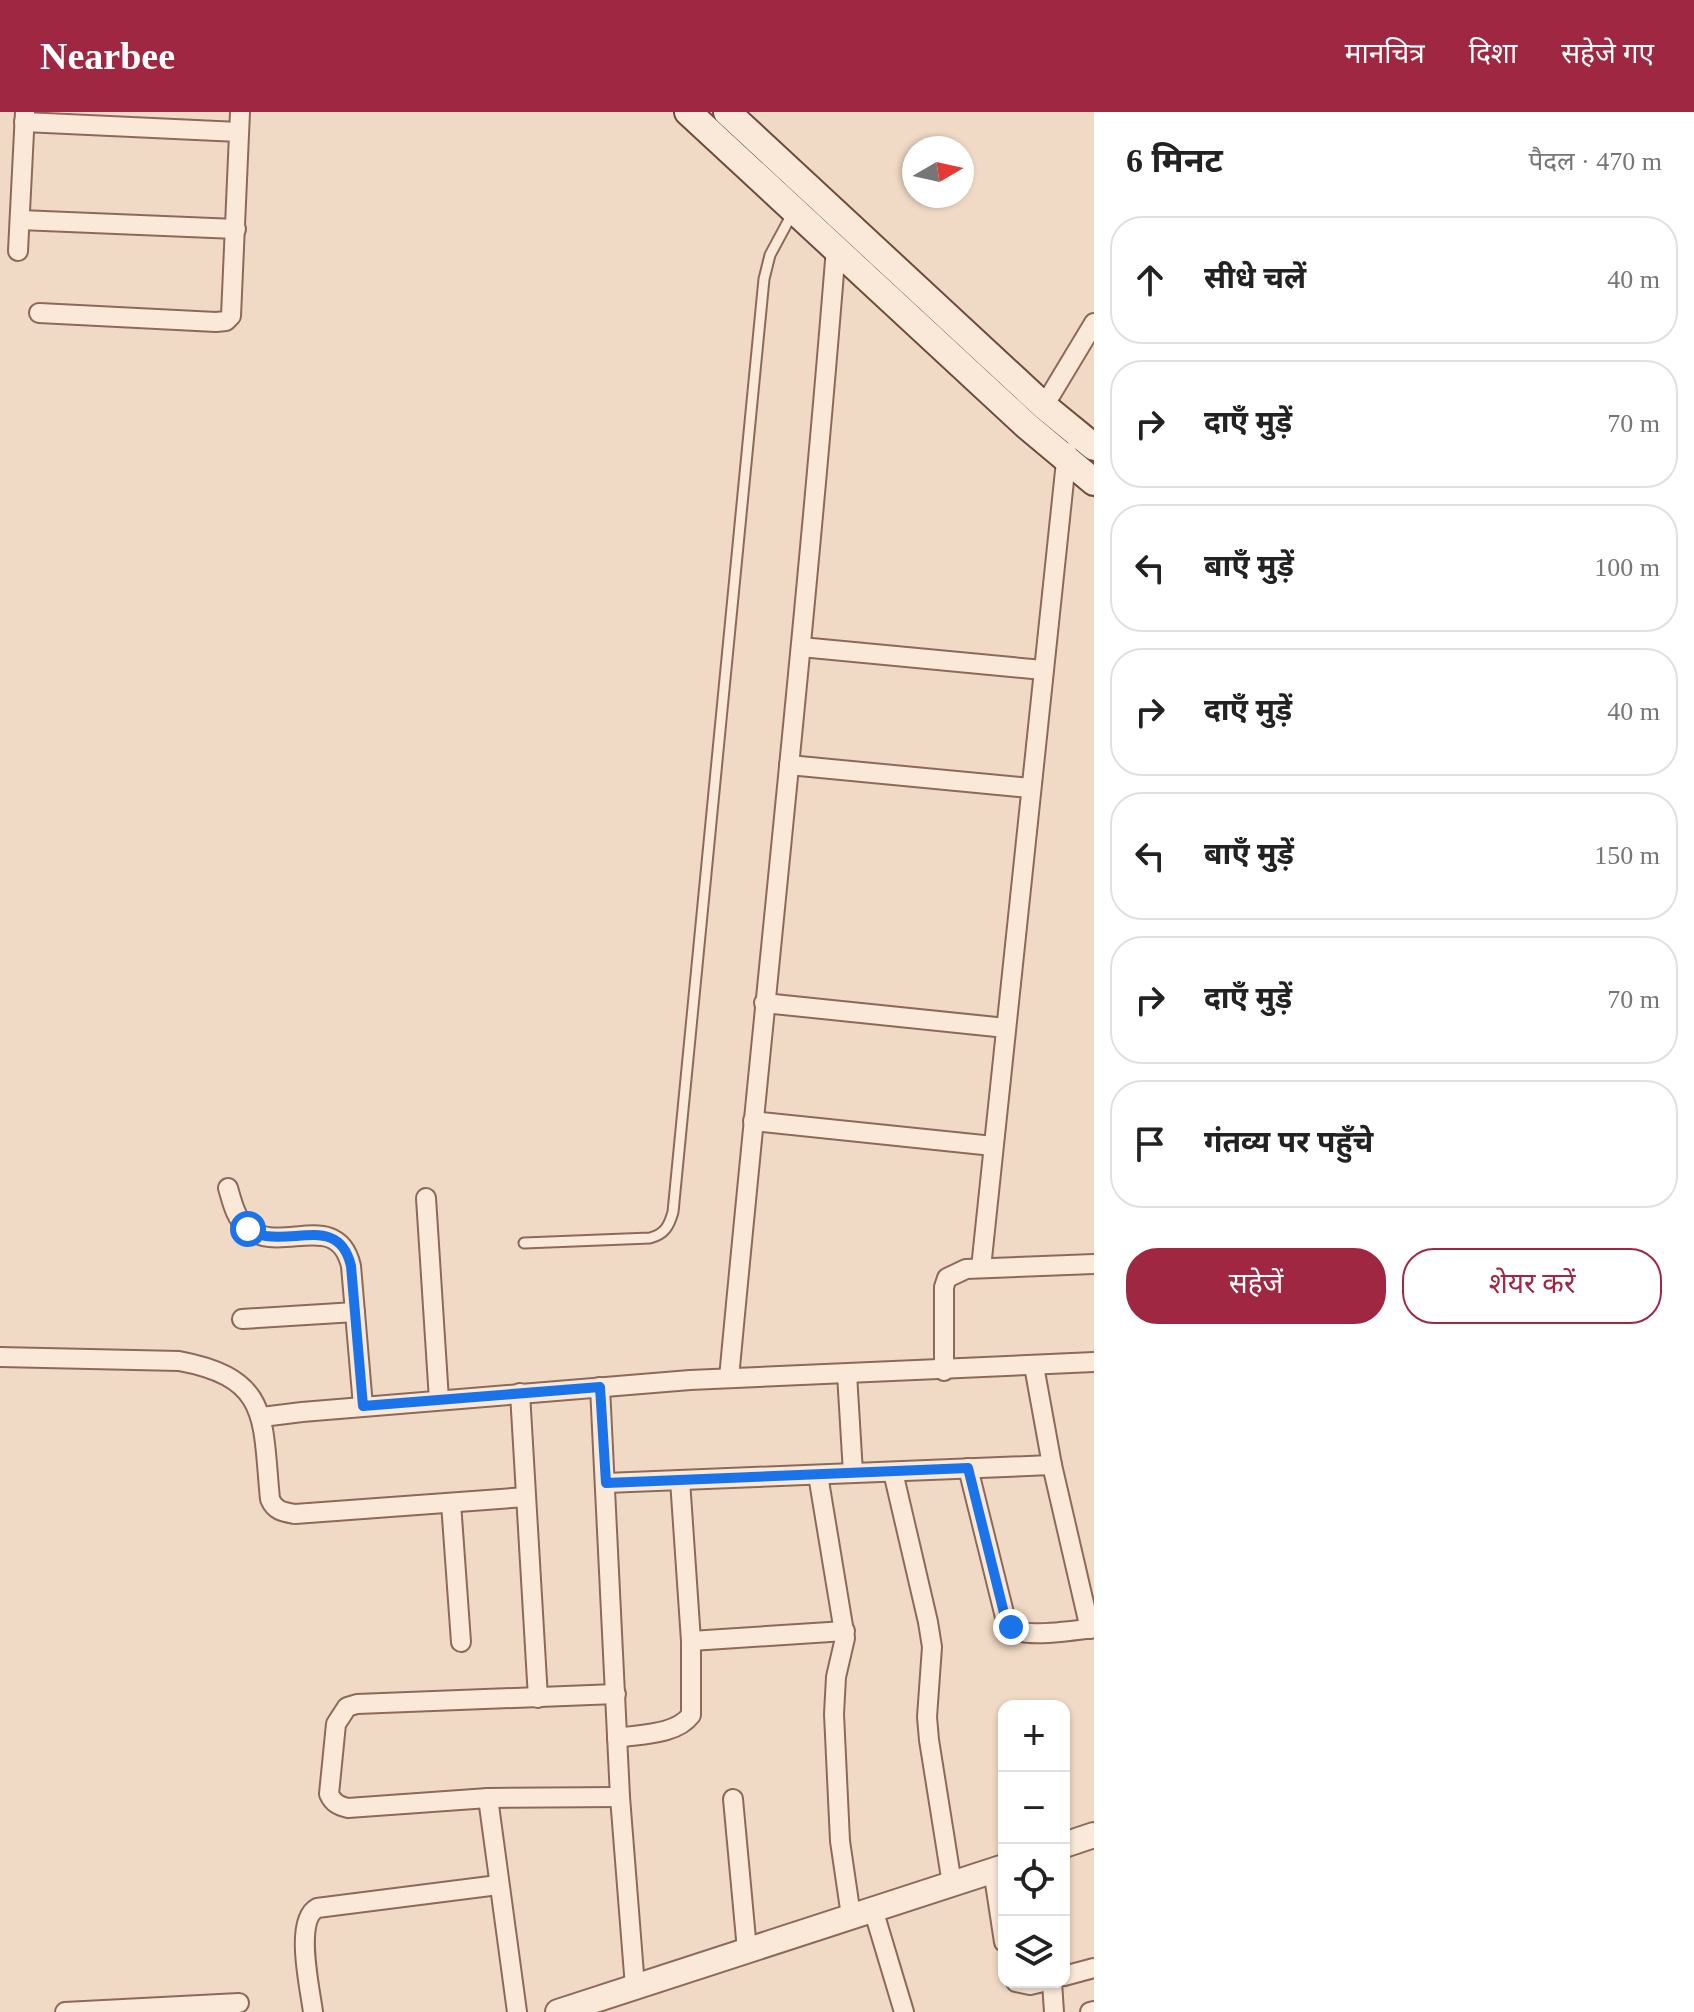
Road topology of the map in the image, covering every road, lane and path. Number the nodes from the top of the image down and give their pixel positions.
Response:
1 (240, 112) edge
2 (688, 112) edge
3 (727, 112) edge
4 (24, 117) edge
5 (239, 132) junction
6 (794, 210) junction
7 (20, 220) junction
8 (236, 229) junction
9 (836, 248) junction
10 (18, 251) dead end
11 (39, 313) dead end
12 (1094, 323) edge
13 (1044, 406) junction
14 (1072, 428) junction
15 (1094, 447) edge
16 (1066, 459) junction
17 (1094, 482) edge
18 (801, 647) junction
19 (1043, 670) junction
20 (789, 765) junction
21 (1030, 788) junction
22 (764, 1003) junction
23 (1006, 1028) junction
24 (753, 1121) junction
25 (993, 1146) junction
26 (228, 1188) dead end
27 (426, 1198) dead end
28 (524, 1243) dead end
29 (1094, 1264) edge
30 (981, 1268) junction
31 (355, 1312) junction
32 (242, 1319) dead end
33 (0, 1357) edge
34 (1094, 1362) edge
35 (1034, 1366) junction
36 (944, 1371) junction
37 (847, 1374) junction
38 (729, 1378) junction
39 (600, 1387) junction
40 (520, 1393) junction
41 (439, 1400) junction
42 (363, 1406) junction
43 (262, 1417) junction
44 (1052, 1465) junction
45 (968, 1468) junction
46 (893, 1472) junction
47 (853, 1473) junction
48 (818, 1475) junction
49 (680, 1480) junction
50 (606, 1483) junction
51 (526, 1497) junction
52 (451, 1503) junction
53 (1092, 1629) edge
54 (845, 1631) junction
55 (691, 1641) junction
56 (461, 1642) dead end
57 (616, 1694) junction
58 (538, 1698) junction
59 (617, 1738) junction
60 (620, 1797) junction
61 (488, 1798) junction
62 (733, 1799) dead end
63 (1094, 1835) edge
64 (1067, 1844) edge
65 (998, 1868) edge
66 (952, 1884) junction
67 (498, 1885) junction
68 (862, 1913) junction
69 (747, 1950) junction
70 (1094, 1968) edge
71 (1070, 1974) edge
72 (635, 1987) junction
73 (1052, 1988) edge
74 (239, 2003) dead end
75 (65, 2012) edge
76 (313, 2012) edge
77 (517, 2012) edge
78 (558, 2012) edge
79 (904, 2012) edge
80 (1054, 2012) edge

1 - 5 street
2 - 6 main road
3 - 13 main road
4 - 5 street
4 - 7 street
5 - 8 street
6 - 9 main road
6 - 28 lane
7 - 8 street
7 - 10 street
8 - 11 street
9 - 16 main road
9 - 18 street
12 - 13 street
13 - 14 main road
14 - 15 main road
14 - 16 street
16 - 17 main road
16 - 19 street
18 - 19 street
18 - 20 street
19 - 21 street
20 - 21 street
20 - 22 street
21 - 23 street
22 - 23 street
22 - 24 street
23 - 25 street
24 - 25 street
24 - 38 street
25 - 30 street
26 - 31 street
27 - 41 street
29 - 30 street
30 - 36 street
31 - 32 street
31 - 42 street
33 - 43 street
34 - 35 street
35 - 36 street
35 - 44 street
36 - 37 street
37 - 38 street
37 - 47 street
38 - 39 street
39 - 40 street
39 - 50 street
40 - 41 street
40 - 51 street
41 - 42 street
42 - 43 street
43 - 52 street
44 - 45 street
44 - 53 street
45 - 46 street
45 - 53 street
46 - 47 street
46 - 66 street
47 - 48 street
48 - 49 street
48 - 54 street
49 - 50 street
49 - 55 street
50 - 57 street
51 - 52 street
51 - 58 street
52 - 56 street
54 - 55 street
54 - 68 street
55 - 59 street
57 - 58 street
57 - 59 street
58 - 61 street
59 - 60 street
60 - 61 street
60 - 72 street
61 - 67 street
62 - 69 street
63 - 64 street
65 - 66 street
66 - 68 street
67 - 76 street
67 - 77 street
68 - 69 street
68 - 79 street
69 - 72 street
70 - 71 street
72 - 78 street
73 - 80 street
74 - 75 street

